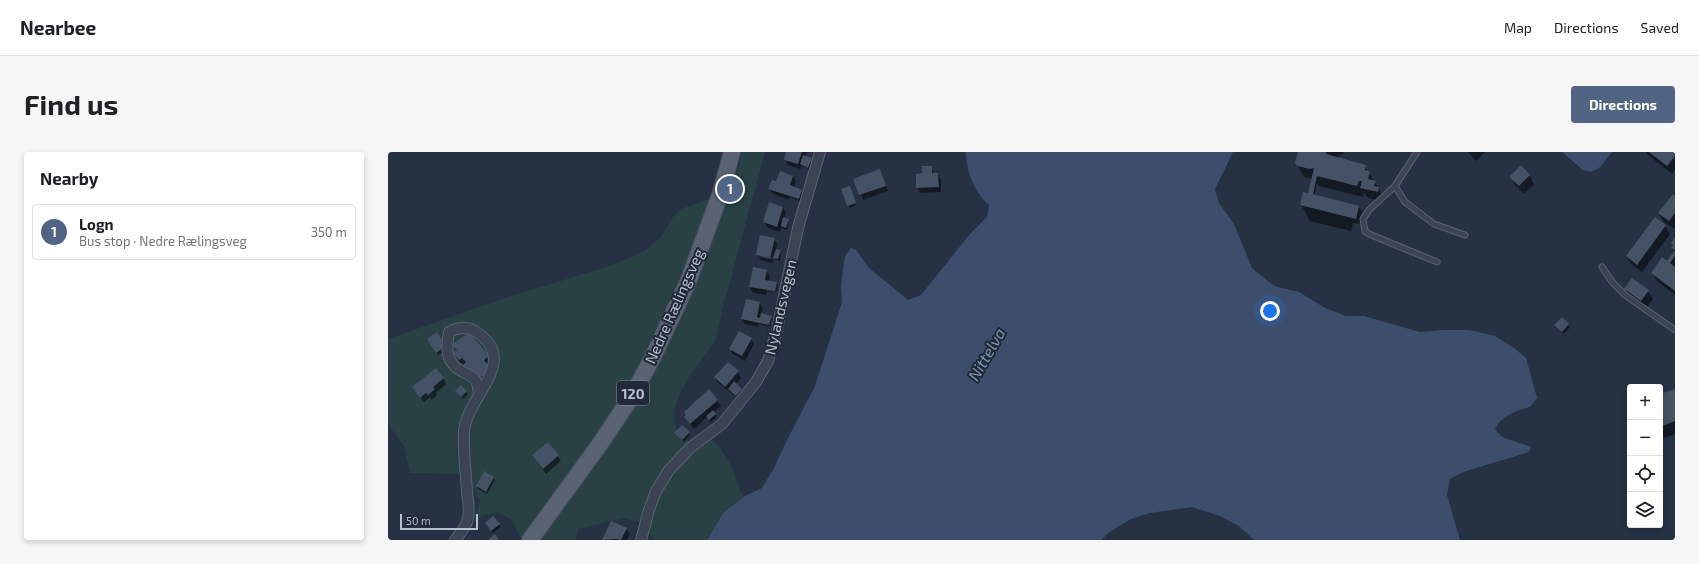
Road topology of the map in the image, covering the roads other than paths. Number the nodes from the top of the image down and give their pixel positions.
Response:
1 (721, 152) edge
2 (732, 152) edge
3 (820, 152) edge
4 (1417, 152) edge
5 (1395, 186) junction
6 (706, 229) junction
7 (1465, 235) dead end
8 (1437, 262) dead end
9 (1602, 267) dead end
10 (1675, 330) edge
11 (479, 393) junction
12 (455, 540) edge
13 (530, 540) edge
14 (642, 540) edge

1 - 6 main road, Nedre Rælingsveg / 120
2 - 6 main road, Nedre Rælingsveg / 120
3 - 14 street, Nylandsvegen
4 - 5 lane
5 - 7 lane
5 - 8 lane
6 - 13 main road, Nedre Rælingsveg / 120
9 - 10 lane
11 - 11 street
11 - 12 street

